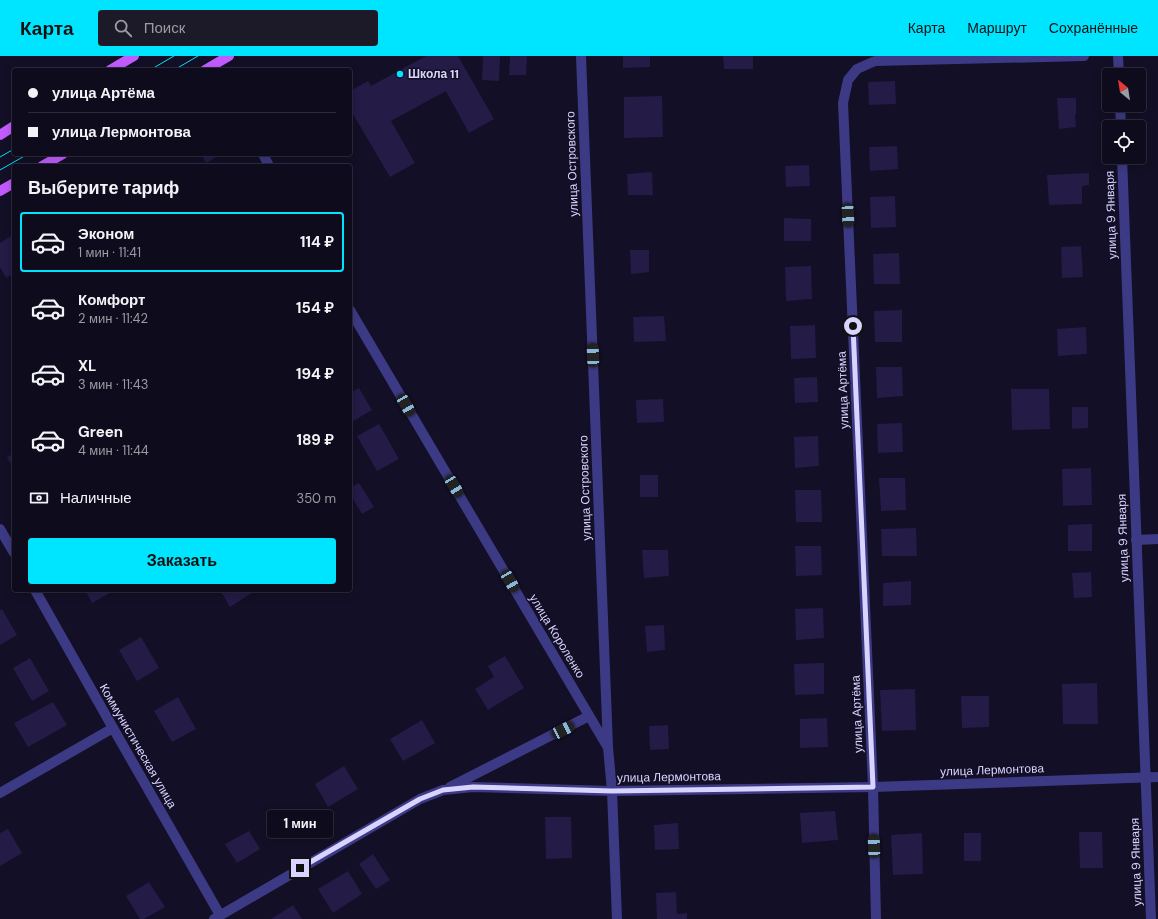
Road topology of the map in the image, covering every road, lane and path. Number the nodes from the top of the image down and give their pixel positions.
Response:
1 (134, 56) edge
2 (229, 56) edge
3 (581, 56) edge
4 (1084, 56) edge
5 (1118, 56) edge
6 (216, 67) edge
7 (113, 68) edge
8 (1119, 68) edge
9 (12, 127) edge
10 (0, 135) edge
11 (60, 156) edge
12 (46, 164) edge
13 (1122, 164) edge
14 (12, 184) edge
15 (0, 191) edge
16 (352, 313) edge
17 (0, 529) edge
18 (1158, 539) edge
19 (1136, 540) junction
20 (12, 550) edge
21 (36, 592) edge
22 (589, 716) junction
23 (113, 728) junction
24 (608, 748) junction
25 (1145, 777) junction
26 (1158, 777) edge
27 (873, 787) junction
28 (443, 790) junction
29 (612, 791) junction
30 (0, 793) edge
31 (217, 917) edge
32 (617, 919) edge
33 (876, 919) edge
34 (1151, 919) edge

1 - 7 main road
2 - 6 main road
3 - 24 street, улица Островского
4 - 27 street, улица Артёма
5 - 8 street
9 - 10 main road
11 - 12 main road
13 - 19 street, улица 9 Января
14 - 15 main road
16 - 22 street, улица Короленко
17 - 20 street
18 - 19 street
19 - 25 street, улица 9 Января
21 - 23 street, Коммунистическая улица
22 - 24 street, улица Короленко
22 - 28 street
23 - 30 street
23 - 31 street, Коммунистическая улица
24 - 29 street, улица Островского
25 - 26 street, улица Лермонтова
25 - 27 street, улица Лермонтова
25 - 34 street, улица 9 Января
27 - 29 street, улица Лермонтова
27 - 33 street, улица Артёма
28 - 29 street, улица Лермонтова
28 - 31 street, улица Лермонтова
29 - 32 street, улица Островского

